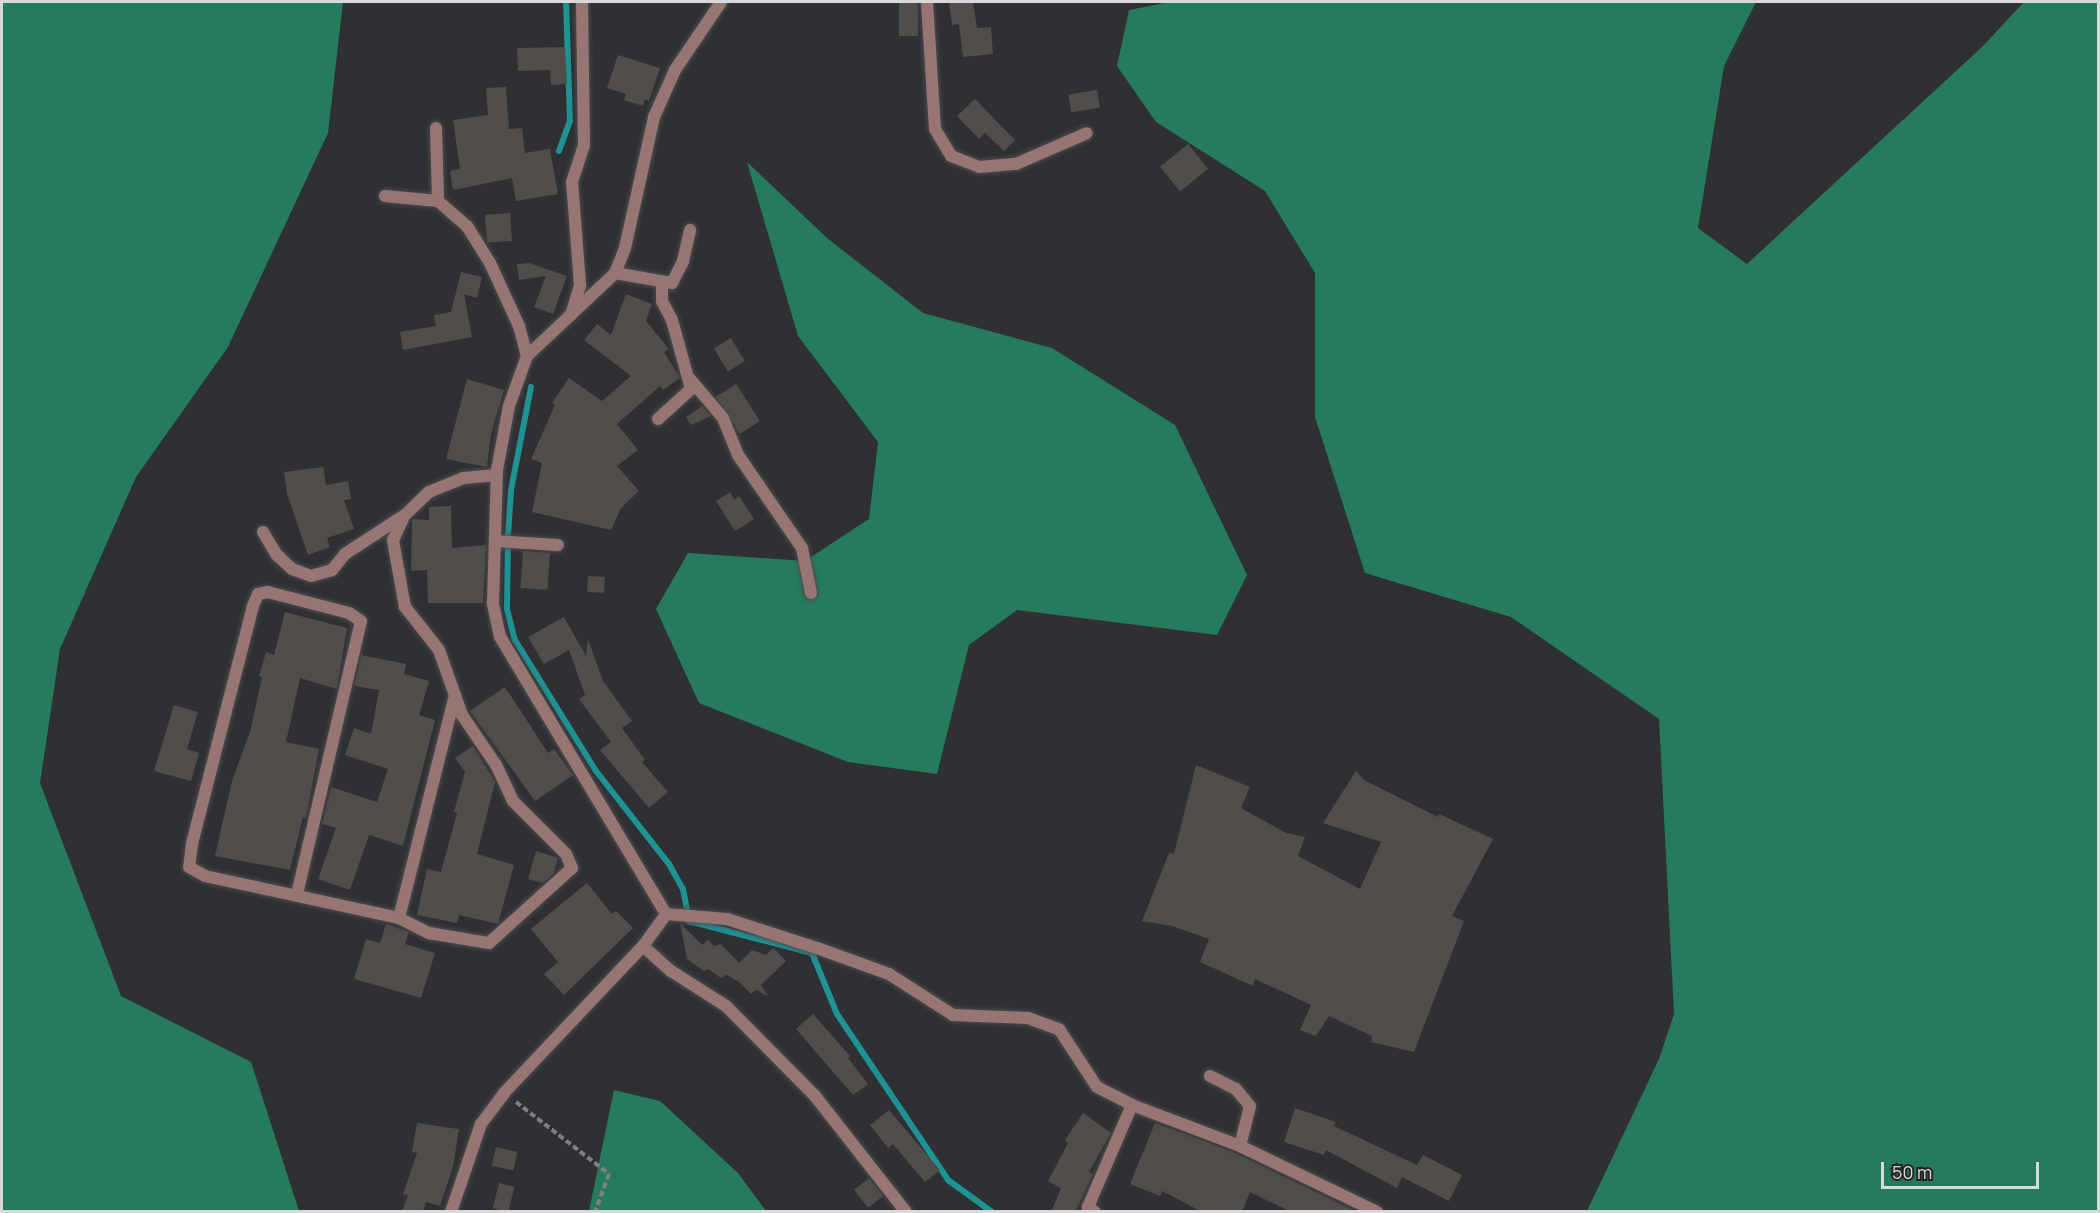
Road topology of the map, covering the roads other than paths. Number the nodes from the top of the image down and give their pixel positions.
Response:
1 (582, 2) edge
2 (721, 2) edge
3 (927, 2) edge
4 (436, 128) dead end
5 (1087, 133) dead end
6 (386, 196) dead end
7 (438, 201) junction
8 (690, 230) dead end
9 (615, 273) junction
10 (662, 282) junction
11 (571, 316) junction
12 (527, 356) junction
13 (690, 379) junction
14 (658, 419) dead end
15 (497, 475) junction
16 (404, 516) junction
17 (262, 532) dead end
18 (499, 540) junction
19 (558, 545) dead end
20 (811, 593) dead end
21 (456, 694) junction
22 (297, 894) junction
23 (666, 914) junction
24 (399, 918) junction
25 (643, 946) junction
26 (1210, 1076) dead end
27 (1132, 1105) junction
28 (1240, 1146) junction
29 (451, 1212) edge
30 (906, 1212) edge
31 (1095, 1212) edge
32 (1377, 1212) edge

1 - 11 street
2 - 9 street
3 - 5 street
4 - 7 street
6 - 7 street
7 - 12 street
8 - 10 street
9 - 10 street
9 - 11 street
10 - 13 street
11 - 12 street
12 - 15 street
13 - 14 street
13 - 20 street
15 - 16 street
15 - 18 street
16 - 17 street
16 - 21 street
18 - 19 street
18 - 23 street
21 - 24 street
21 - 24 street
22 - 22 street
22 - 24 street
23 - 25 street
23 - 27 street
25 - 29 street
25 - 30 street
26 - 28 street
27 - 28 street
27 - 31 street
28 - 32 street

